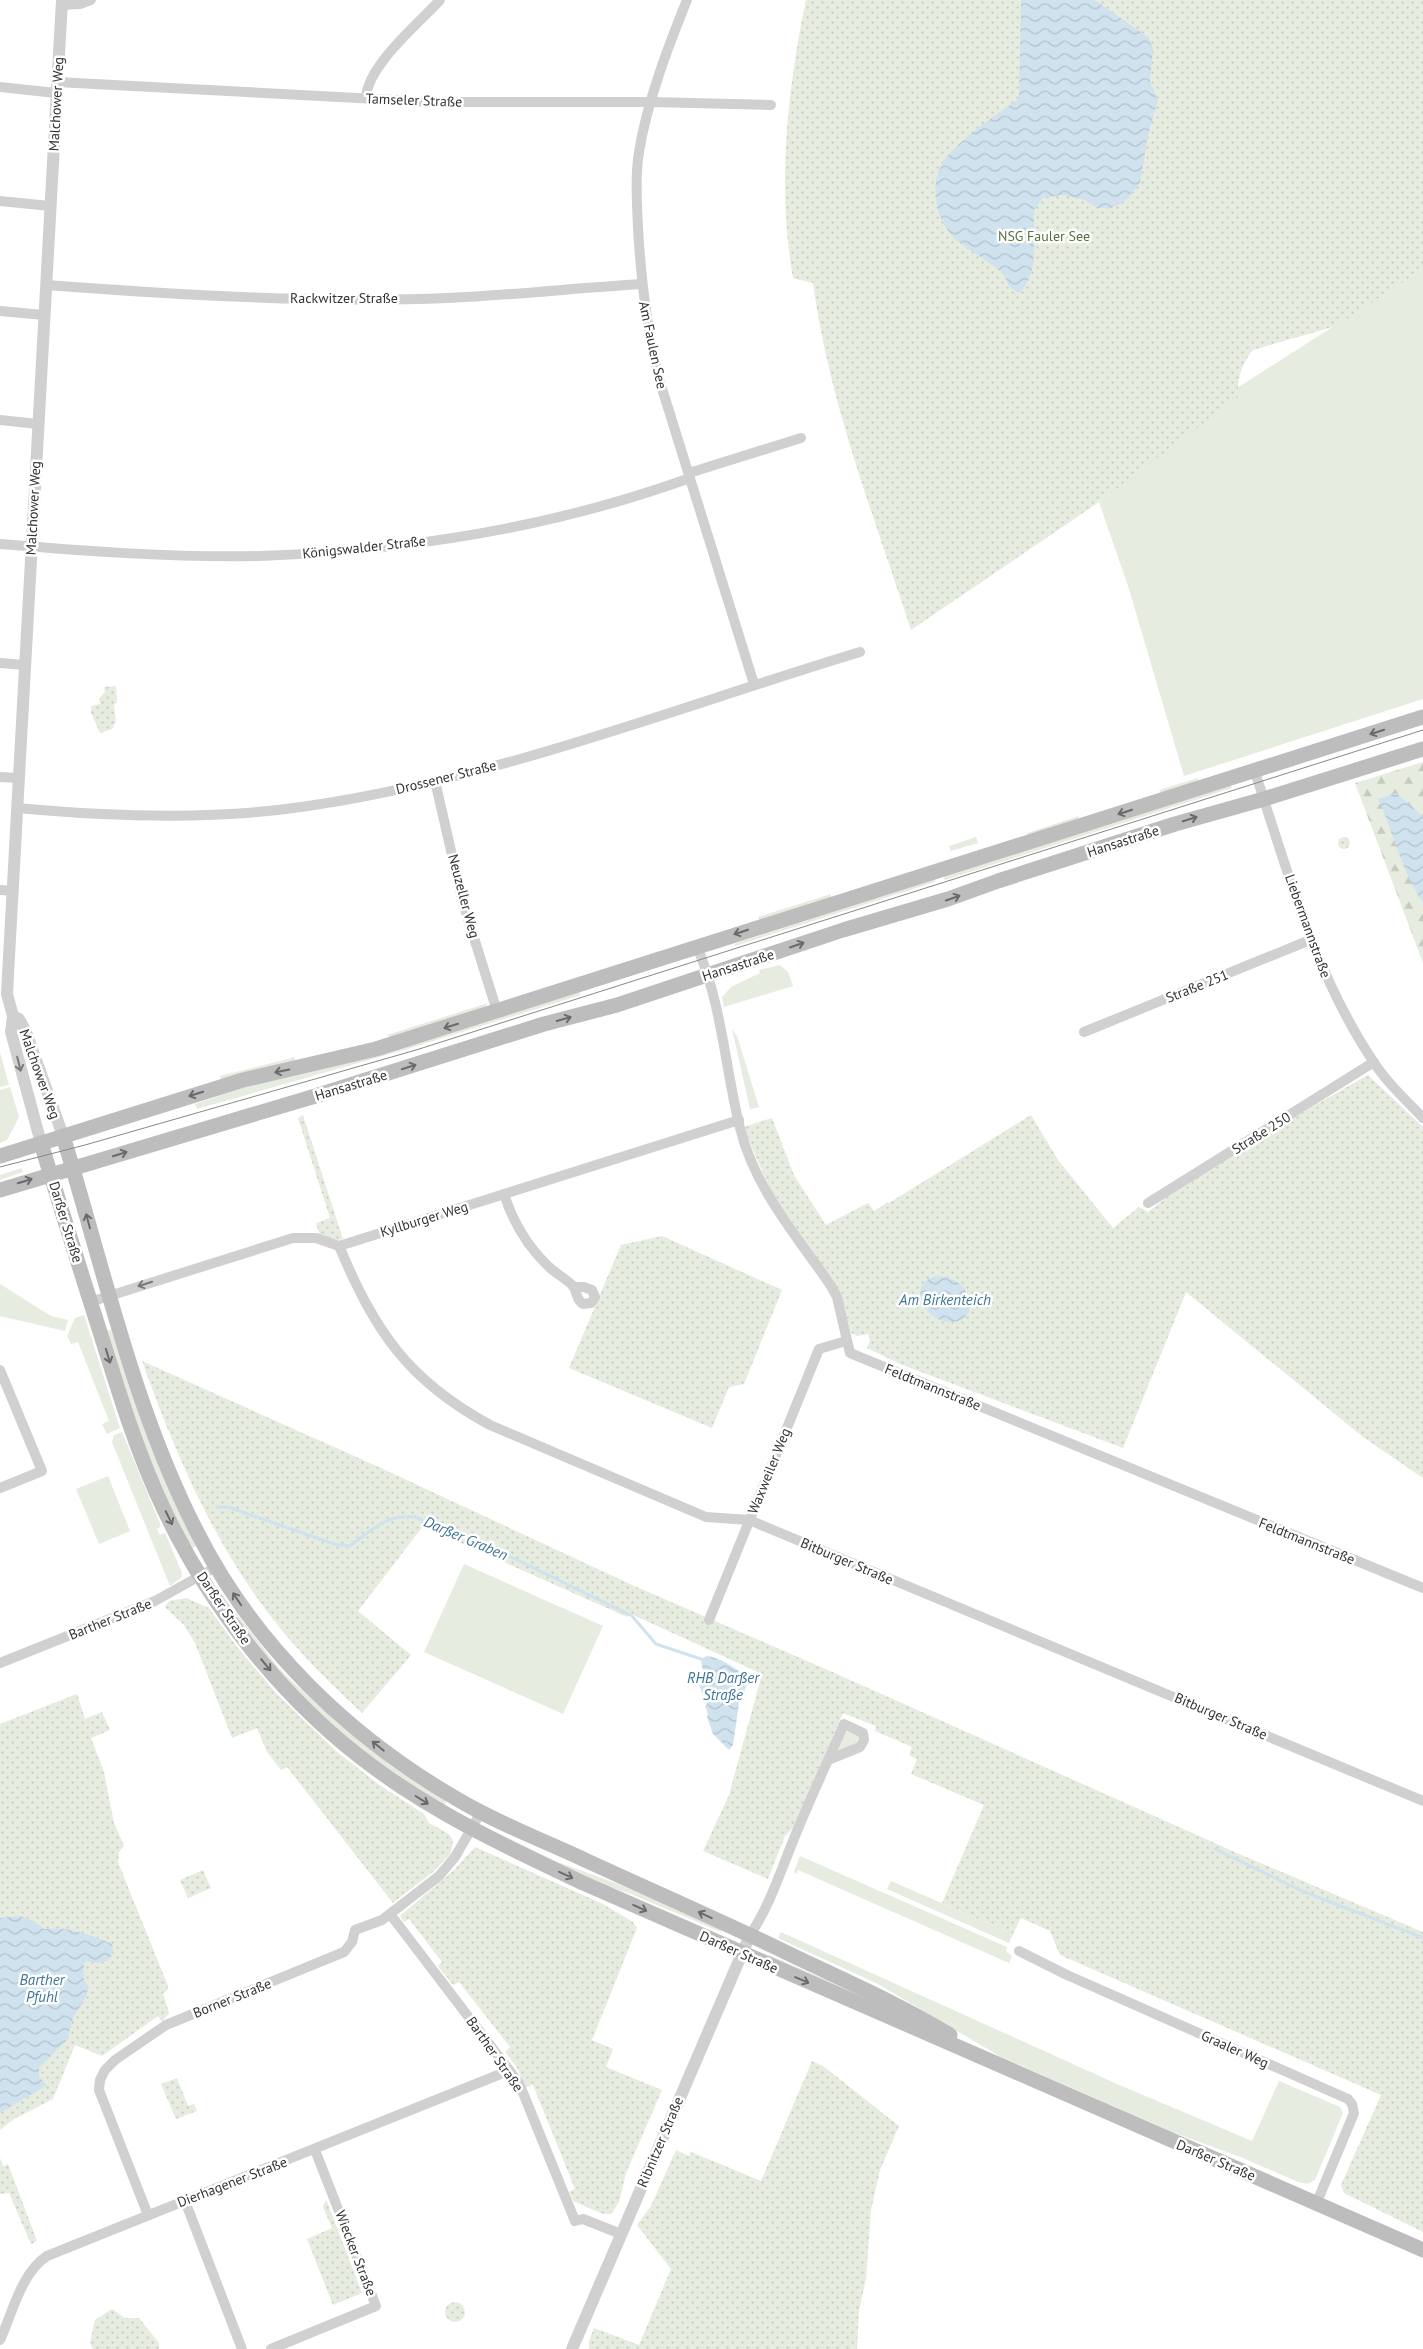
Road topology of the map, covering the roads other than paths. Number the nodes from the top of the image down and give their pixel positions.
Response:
1 (91, 0) edge
2 (440, 0) edge
3 (687, 0) edge
4 (62, 3) edge
5 (0, 87) edge
6 (57, 88) junction
7 (366, 98) junction
8 (651, 102) junction
9 (771, 105) dead end
10 (0, 200) edge
11 (50, 206) junction
12 (641, 284) junction
13 (46, 285) junction
14 (0, 311) edge
15 (44, 315) junction
16 (0, 420) edge
17 (38, 424) junction
18 (801, 438) dead end
19 (689, 475) junction
20 (0, 544) edge
21 (31, 546) junction
22 (860, 652) dead end
23 (0, 663) edge
24 (25, 665) junction
25 (754, 684) junction
26 (1423, 717) edge
27 (1423, 749) edge
28 (1254, 769) junction
29 (0, 777) edge
30 (18, 778) junction
31 (435, 781) junction
32 (1264, 799) junction
33 (16, 808) junction
34 (6, 890) edge
35 (1310, 940) junction
36 (697, 946) junction
37 (709, 975) junction
38 (5, 1002) edge
39 (497, 1011) junction
40 (13, 1016) junction
41 (1084, 1032) dead end
42 (1374, 1062) junction
43 (1423, 1118) edge
44 (739, 1120) junction
45 (63, 1136) junction
46 (41, 1143) junction
47 (0, 1156) edge
48 (73, 1168) junction
49 (50, 1174) junction
50 (0, 1190) edge
51 (504, 1194) junction
52 (1148, 1203) dead end
53 (339, 1246) junction
54 (574, 1287) dead end
55 (109, 1296) junction
56 (90, 1302) junction
57 (846, 1340) junction
58 (0, 1370) edge
59 (0, 1488) edge
60 (749, 1520) junction
61 (216, 1567) junction
62 (201, 1575) junction
63 (1423, 1588) edge
64 (709, 1620) dead end
65 (0, 1663) edge
66 (828, 1760) dead end
67 (1423, 1801) edge
68 (481, 1812) junction
69 (471, 1830) junction
70 (390, 1914) junction
71 (750, 1935) junction
72 (1019, 1951) dead end
73 (742, 1953) junction
74 (1009, 2070) junction
75 (508, 2071) junction
76 (315, 2150) junction
77 (185, 2201) junction
78 (1317, 2202) junction
79 (148, 2215) junction
80 (621, 2234) junction
81 (1423, 2250) edge
82 (0, 2340) edge
83 (242, 2349) edge
84 (271, 2349) edge
85 (572, 2349) edge

1 - 4 street
2 - 7 street
3 - 8 street, Am Faulen See
4 - 6 street, Malchower Weg
5 - 6 street, Tamseler Straße
6 - 7 street, Tamseler Straße
6 - 11 street, Malchower Weg
7 - 8 street, Tamseler Straße
8 - 9 street, Tamseler Straße
8 - 12 street, Am Faulen See
10 - 11 street
11 - 13 street, Malchower Weg
12 - 13 street, Rackwitzer Straße
12 - 19 street, Am Faulen See
13 - 15 street, Malchower Weg
14 - 15 street
15 - 17 street, Malchower Weg
16 - 17 street
17 - 21 street, Malchower Weg
18 - 19 street, Königswalder Straße
19 - 21 street, Königswalder Straße
19 - 25 street, Am Faulen See
20 - 21 street, Königswalder Straße
21 - 24 street, Malchower Weg
22 - 25 street, Drossener Straße
23 - 24 street
24 - 30 street, Malchower Weg
25 - 31 street, Drossener Straße
26 -> 28 main road, Hansastraße
27 - 32 main road, Hansastraße
28 - 32 street, Liebermannstraße
28 -> 36 main road, Hansastraße
29 - 30 street
30 - 33 street, Malchower Weg
31 - 33 street, Drossener Straße
31 - 39 street, Neuzeller Weg
32 - 35 street, Liebermannstraße
37 -> 32 main road, Hansastraße
33 - 34 street, Malchower Weg
34 - 38 street, Malchower Weg
35 - 41 street, Straße 251
35 - 42 street, Liebermannstraße
36 - 37 street, Feldtmannstraße
36 - 39 main road, Hansastraße
37 - 44 street, Feldtmannstraße
48 -> 37 main road, Hansastraße
38 - 40 street, Malchower Weg
39 -> 45 main road, Hansastraße
40 - 45 street, Malchower Weg
40 -> 46 street, Malchower Weg
42 - 43 street, Liebermannstraße
42 - 52 street, Straße 250
44 - 51 street, Kyllburger Weg
44 - 57 street, Feldtmannstraße
45 - 46 main road, Hansastraße
45 - 48 main road, Darßer Straße
46 - 47 main road, Hansastraße
46 - 49 main road, Darßer Straße
48 - 49 main road, Hansastraße
55 -> 48 main road, Darßer Straße
50 -> 49 main road, Hansastraße
49 - 56 main road, Darßer Straße
51 - 53 street, Kyllburger Weg
51 - 54 street
53 -> 55 street
53 - 60 street, Bitburger Straße
55 - 56 street
55 - 61 main road, Darßer Straße
56 -> 62 main road, Darßer Straße
57 - 60 street, Waxweiler Weg
57 - 63 street, Feldtmannstraße
58 - 59 street
60 - 64 street, Waxweiler Weg
60 - 67 street, Bitburger Straße
61 - 62 street, Barther Straße
68 -> 61 main road, Darßer Straße
62 - 65 street, Barther Straße
62 -> 69 main road, Darßer Straße
66 - 71 street, Darßer Straße
68 - 69 street
71 -> 68 main road, Darßer Straße
69 - 70 street, Borner Straße
69 -> 73 main road, Darßer Straße
70 - 75 street, Barther Straße
70 - 79 street, Borner Straße
71 - 73 street, Ribnitzer Straße
71 - 74 main road, Darßer Straße
72 - 78 street, Graaler Weg
73 -> 74 main road, Darßer Straße
73 - 80 street, Ribnitzer Straße
74 - 78 main road, Darßer Straße
75 - 76 street, Dierhagener Straße
75 - 80 street, Barther Straße
76 - 77 street, Dierhagener Straße
76 - 84 street, Wiecker Straße
77 - 79 street, Dierhagener Straße
77 - 83 street
78 - 81 main road, Darßer Straße
79 - 82 street, Dierhagener Straße
80 - 85 street, Ribnitzer Straße

